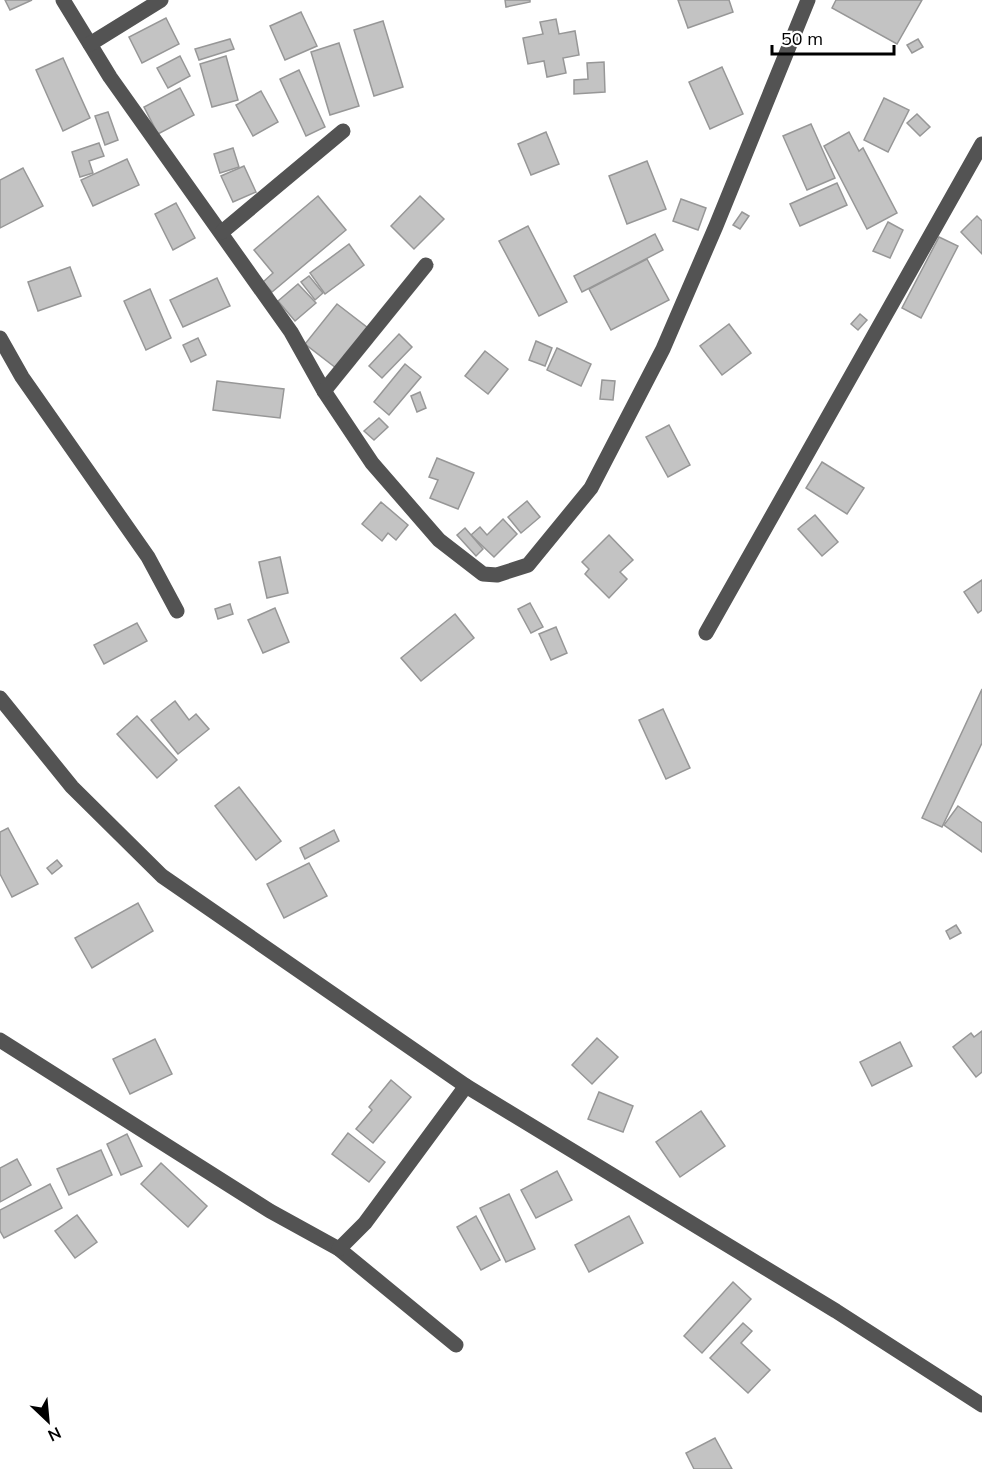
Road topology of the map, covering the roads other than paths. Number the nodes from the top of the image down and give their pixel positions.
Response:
1 (63, 0) edge
2 (162, 0) edge
3 (808, 0) edge
4 (90, 44) junction
5 (343, 131) dead end
6 (982, 144) edge
7 (222, 232) junction
8 (426, 265) dead end
9 (0, 338) edge
10 (324, 391) junction
11 (177, 611) dead end
12 (706, 633) dead end
13 (0, 698) edge
14 (0, 1040) edge
15 (466, 1086) junction
16 (339, 1249) junction
17 (456, 1345) dead end
18 (982, 1405) edge

1 - 4 street
2 - 4 street
3 - 10 street
4 - 7 street
5 - 7 street
6 - 12 street
7 - 10 street
8 - 10 street
9 - 11 street
13 - 15 street
14 - 16 street
15 - 16 street
15 - 18 street
16 - 17 street

